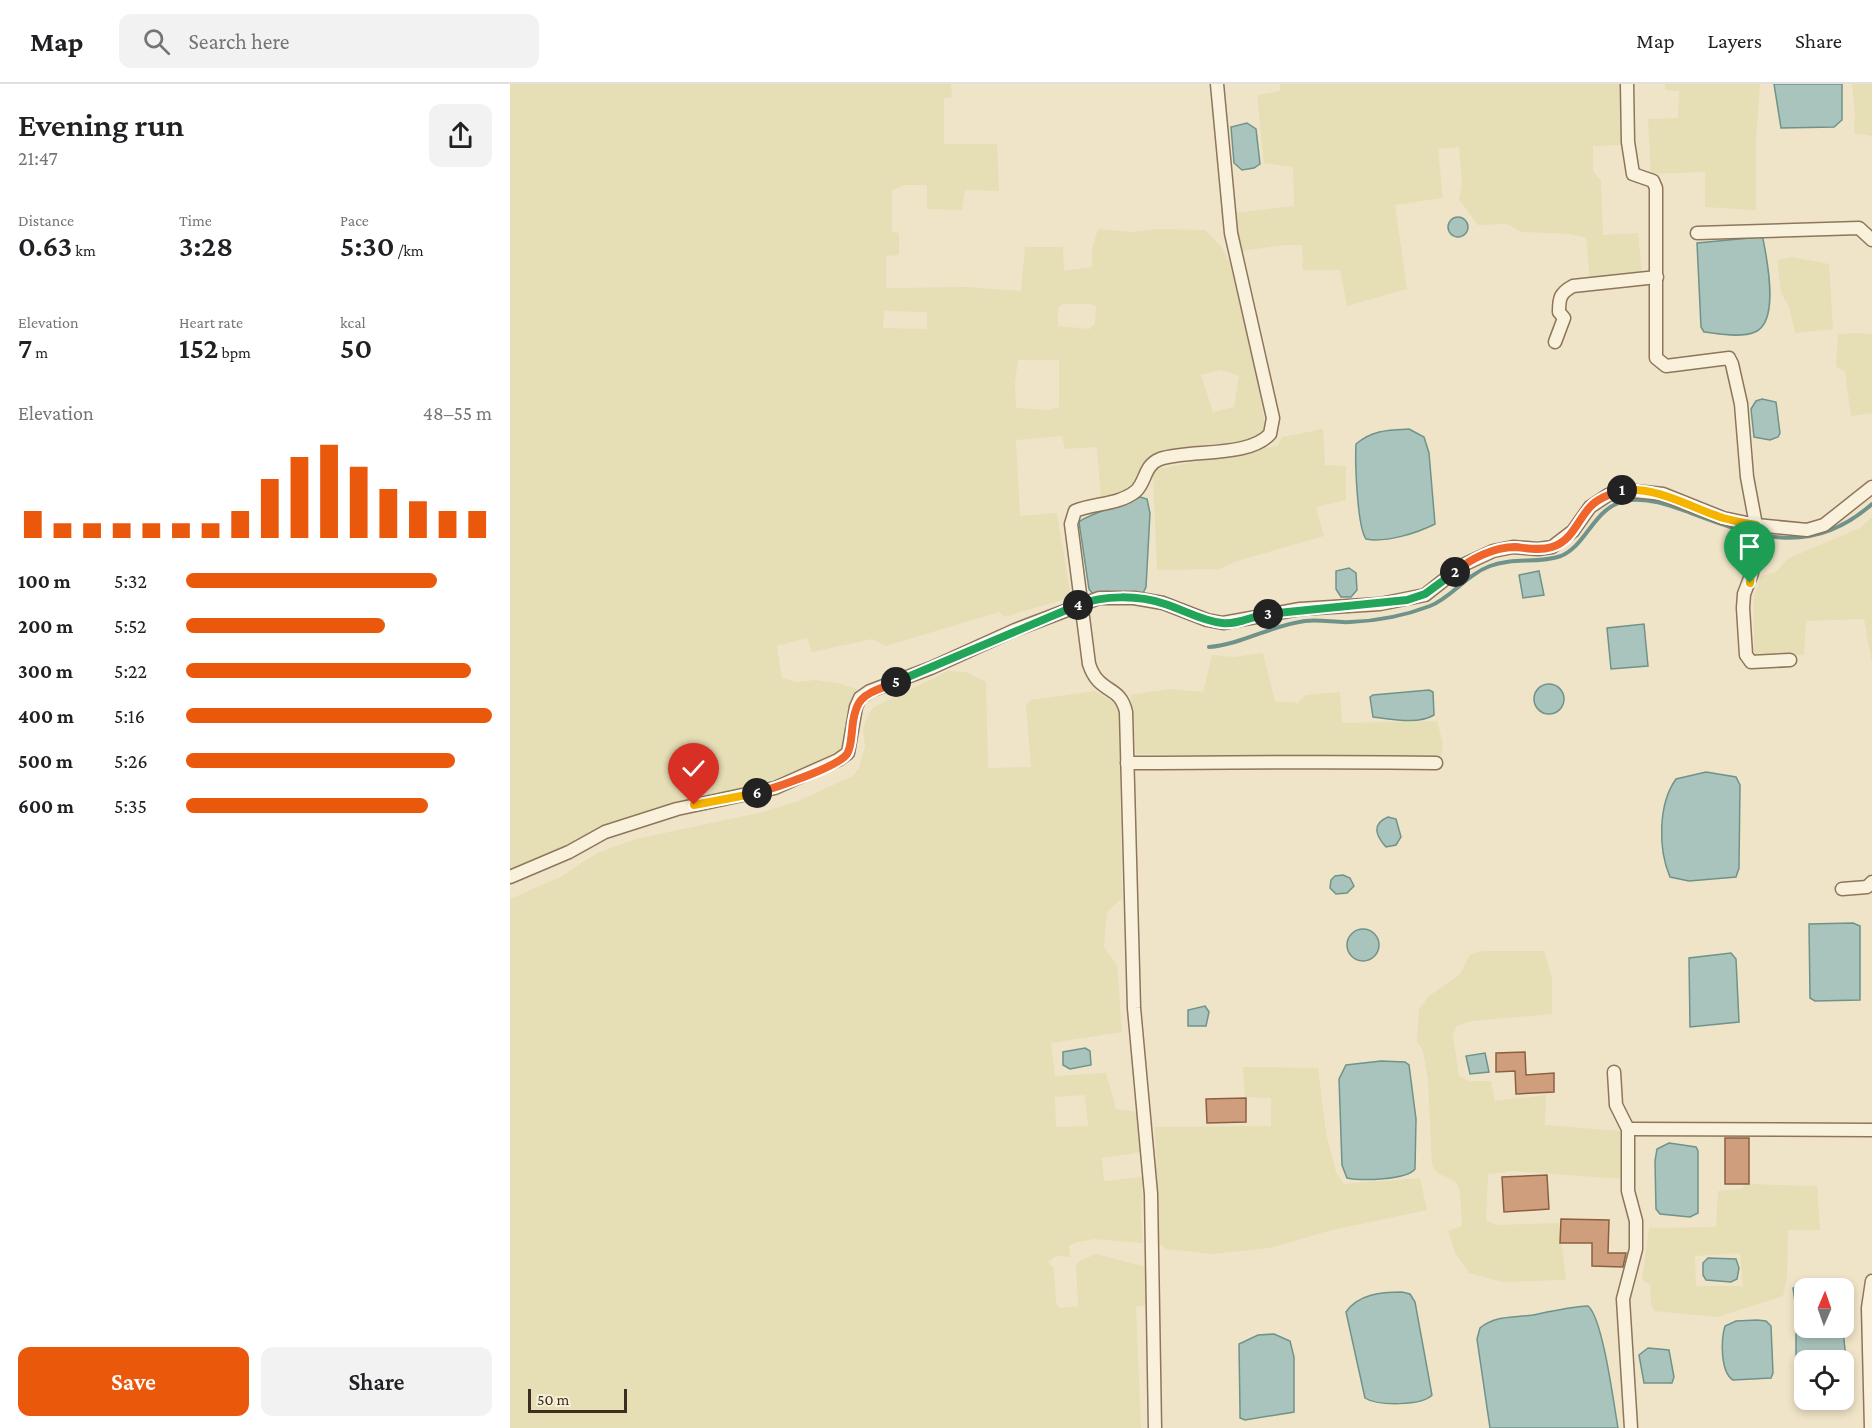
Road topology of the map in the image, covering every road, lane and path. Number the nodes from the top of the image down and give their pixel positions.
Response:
1 (1217, 84) edge
2 (1627, 84) edge
3 (1697, 232) dead end
4 (1872, 240) edge
5 (1657, 277) junction
6 (1555, 342) dead end
7 (1872, 487) edge
8 (1756, 525) junction
9 (1081, 604) junction
10 (1790, 660) dead end
11 (1127, 763) junction
12 (1436, 763) dead end
13 (510, 877) edge
14 (1872, 882) edge
15 (1842, 889) dead end
16 (1614, 1072) dead end
17 (1628, 1129) junction
18 (1872, 1130) edge
19 (1872, 1281) edge
20 (1155, 1428) edge
21 (1631, 1428) edge
22 (1871, 1428) edge

1 - 9 street
2 - 5 street
3 - 4 street
5 - 6 street
5 - 8 street
7 - 8 street
8 - 9 street
8 - 10 street
9 - 11 street
9 - 13 street
11 - 12 street
11 - 20 street
14 - 15 street
16 - 17 street
17 - 18 street
17 - 21 street
19 - 22 street

